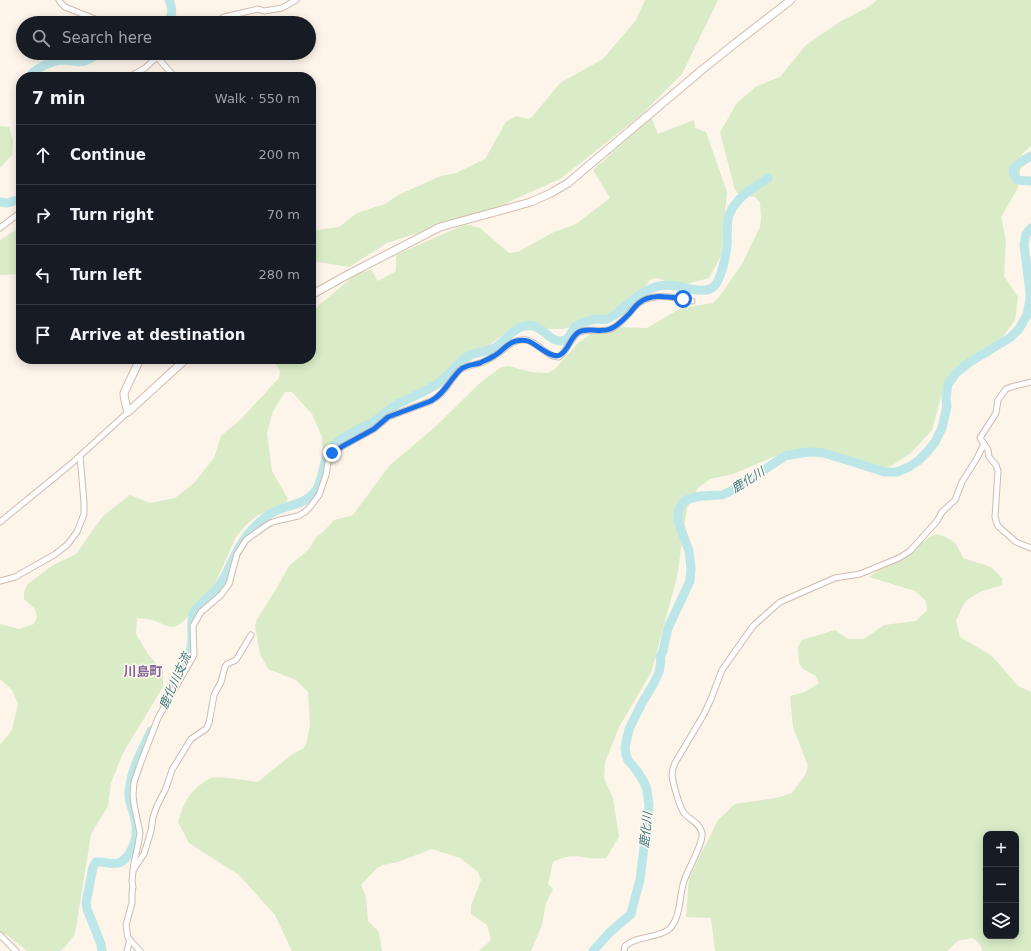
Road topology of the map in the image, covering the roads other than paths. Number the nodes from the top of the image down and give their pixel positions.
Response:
1 (59, 0) edge
2 (296, 0) edge
3 (791, 0) edge
4 (88, 16) edge
5 (228, 16) edge
6 (152, 60) edge
7 (160, 60) edge
8 (138, 72) edge
9 (170, 72) edge
10 (16, 216) edge
11 (0, 228) edge
12 (316, 292) edge
13 (692, 301) dead end
14 (138, 364) edge
15 (181, 364) edge
16 (1031, 382) edge
17 (128, 412) junction
18 (984, 444) junction
19 (80, 456) junction
20 (0, 522) edge
21 (1031, 548) edge
22 (0, 581) edge
23 (251, 635) dead end
24 (133, 870) junction
25 (0, 934) edge
26 (130, 940) junction
27 (16, 951) edge
28 (127, 951) edge
29 (140, 951) edge
30 (624, 951) edge

1 - 4 street
2 - 5 street
3 - 12 street
6 - 8 street
7 - 9 street
10 - 11 street
13 - 24 street
14 - 17 street
15 - 17 street
16 - 18 street
17 - 19 street
18 - 21 street
18 - 30 street
19 - 20 street
19 - 22 street
23 - 24 street
24 - 26 street
25 - 27 street
26 - 28 street
26 - 29 street

